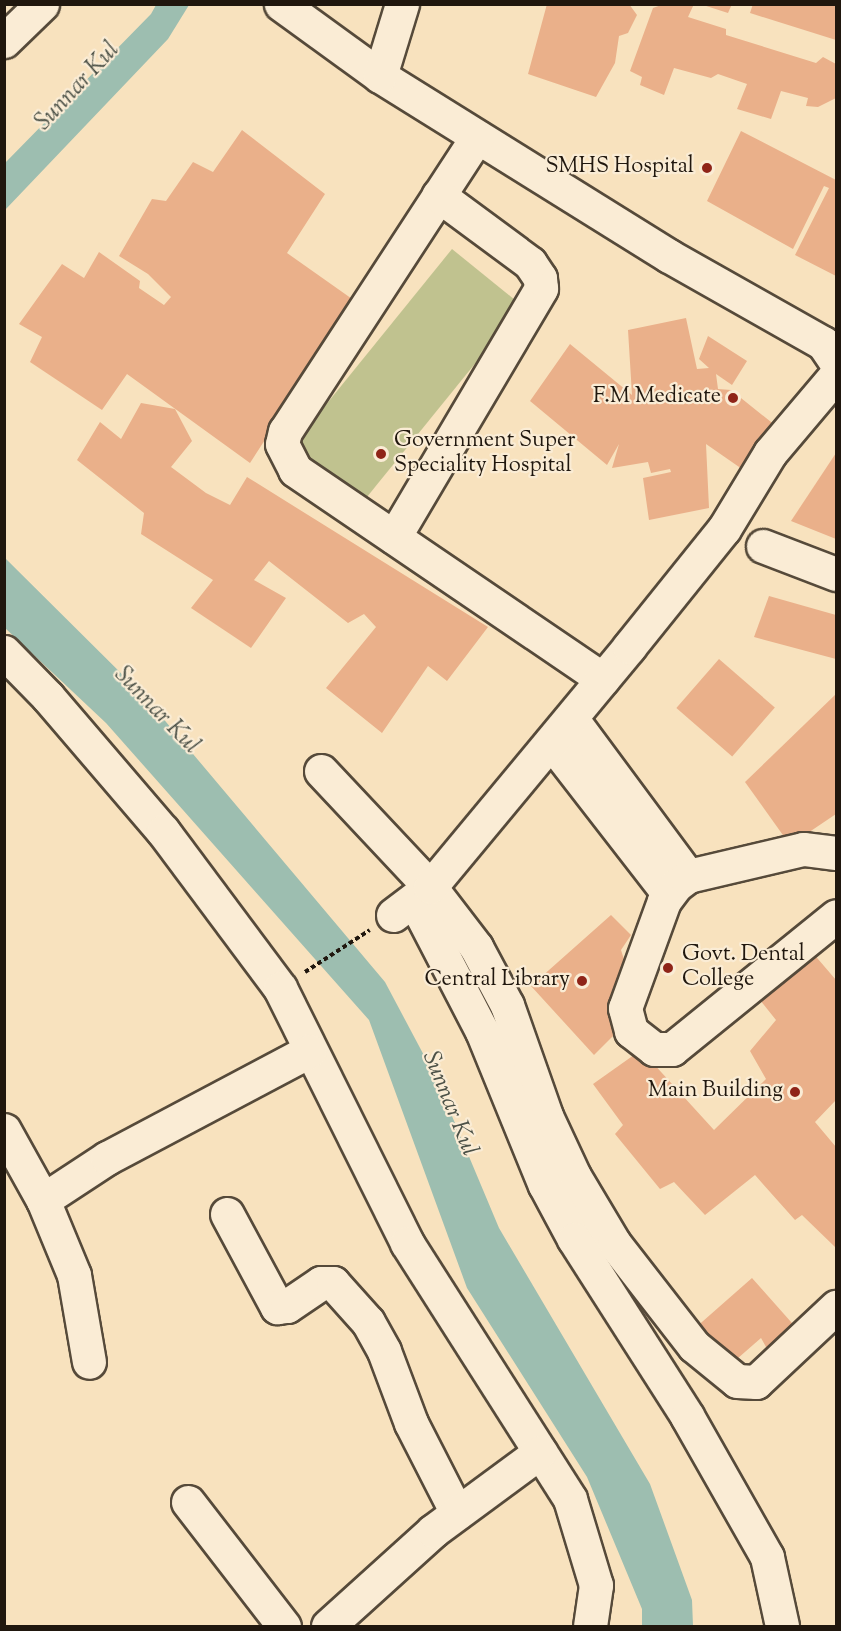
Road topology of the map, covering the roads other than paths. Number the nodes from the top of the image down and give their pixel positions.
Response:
1 (42, 4) edge
2 (281, 4) edge
3 (402, 4) edge
4 (4, 41) edge
5 (380, 76) junction
6 (477, 136) junction
7 (438, 195) junction
8 (832, 349) edge
9 (837, 375) edge
10 (394, 537) junction
11 (763, 546) dead end
12 (837, 574) edge
13 (4, 652) edge
14 (603, 679) junction
15 (561, 730) junction
16 (321, 771) dead end
17 (837, 853) edge
18 (679, 885) junction
19 (412, 901) junction
20 (837, 916) edge
21 (309, 1051) junction
22 (4, 1130) edge
23 (43, 1200) junction
24 (227, 1214) dead end
25 (837, 1307) edge
26 (89, 1362) dead end
27 (540, 1452) junction
28 (189, 1502) dead end
29 (457, 1513) junction
30 (284, 1626) edge
31 (328, 1626) edge
32 (591, 1626) edge
33 (782, 1626) edge

1 - 4 street
2 - 5 street
3 - 5 street
5 - 6 street
6 - 7 street
6 - 8 street
7 - 10 street
7 - 10 street
9 - 14 street
10 - 14 street
11 - 12 street
13 - 21 street
14 - 15 street
15 - 18 street
15 - 19 street
16 - 19 street
17 - 18 street
18 - 20 street
19 - 25 street
19 - 33 street
21 - 23 street
21 - 27 street
22 - 23 street
23 - 26 street
24 - 29 street
27 - 29 street
27 - 32 street
28 - 30 street
29 - 31 street

